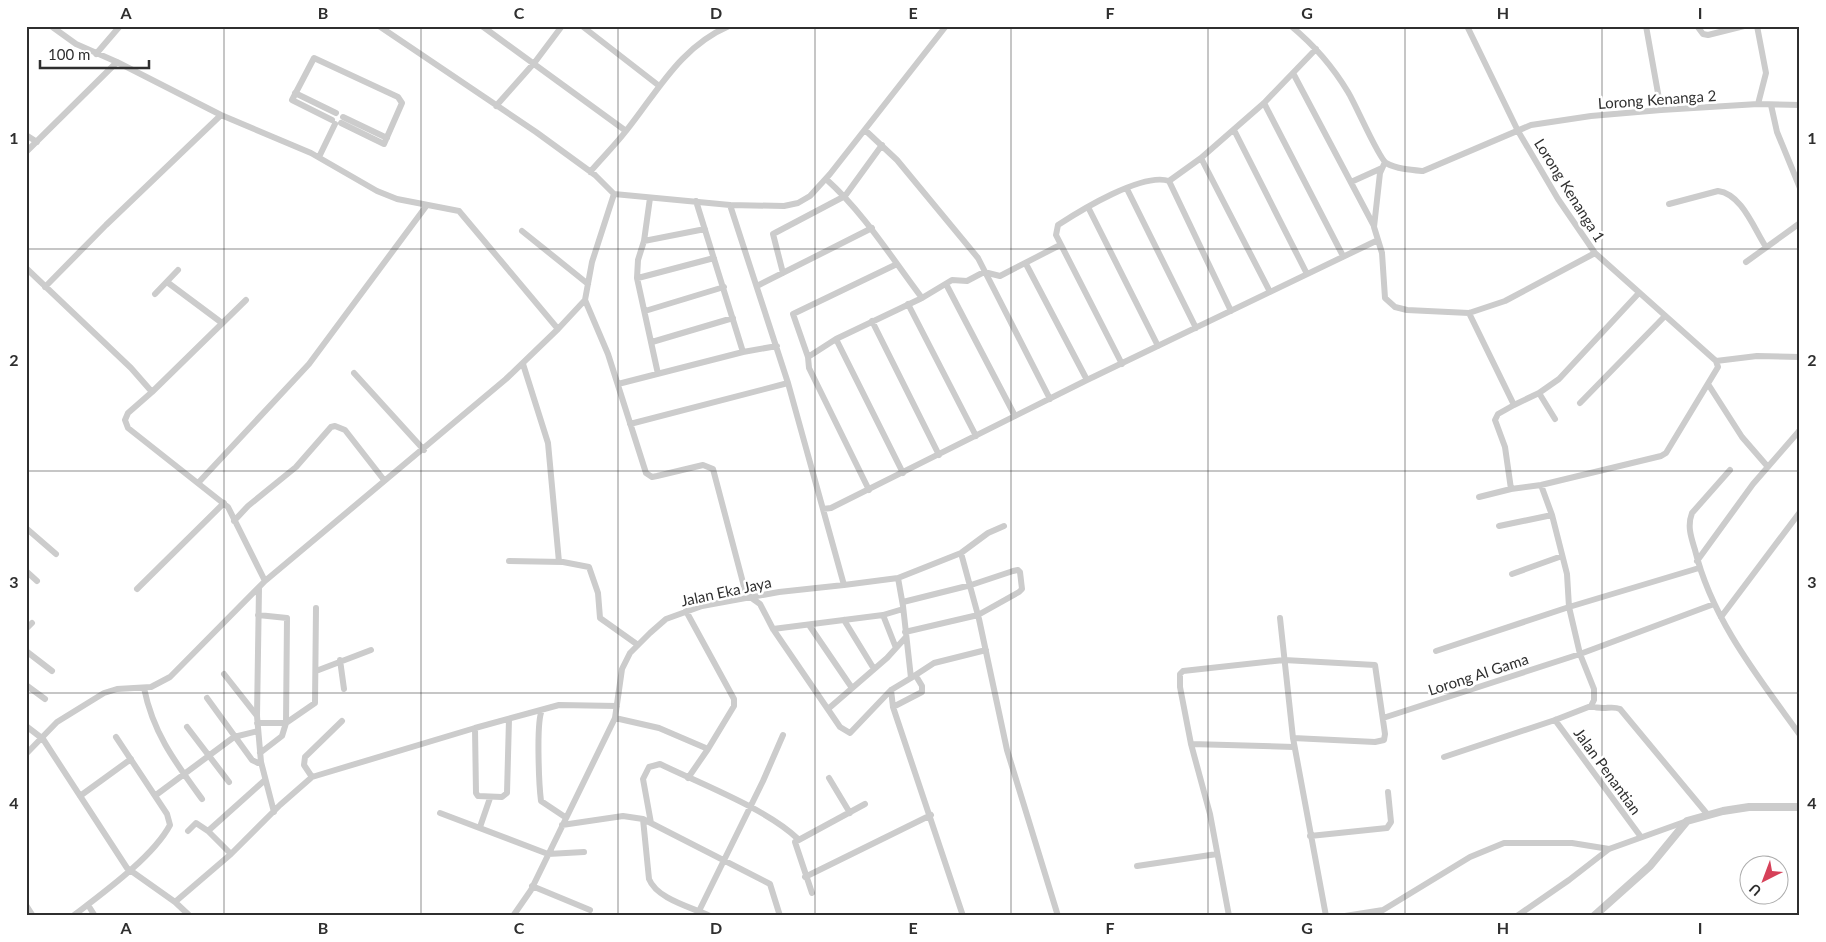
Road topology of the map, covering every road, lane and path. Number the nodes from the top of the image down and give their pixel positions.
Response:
1 (51, 26) edge
2 (120, 26) edge
3 (379, 26) edge
4 (482, 26) edge
5 (562, 26) edge
6 (582, 26) edge
7 (730, 26) edge
8 (946, 26) edge
9 (1291, 26) edge
10 (1468, 26) edge
11 (1646, 26) edge
12 (1697, 26) edge
13 (1744, 26) edge
14 (1757, 26) edge
15 (1316, 49) junction
16 (96, 54) junction
17 (117, 62) junction
18 (535, 62) junction
19 (1293, 73) junction
20 (658, 86) junction
21 (295, 93) junction
22 (1264, 103) junction
23 (1758, 104) junction
24 (1771, 105) junction
25 (1800, 105) edge
26 (496, 106) junction
27 (1661, 110) junction
28 (221, 115) junction
29 (338, 121) junction
30 (626, 130) junction
31 (865, 130) junction
32 (1234, 130) junction
33 (1518, 131) junction
34 (26, 135) edge
35 (37, 142) junction
36 (882, 145) junction
37 (26, 152) edge
38 (319, 157) junction
39 (1201, 158) junction
40 (1384, 165) junction
41 (590, 172) junction
42 (826, 179) junction
43 (1169, 181) junction
44 (1351, 182) junction
45 (1800, 188) edge
46 (1127, 189) junction
47 (614, 194) junction
48 (845, 196) junction
49 (650, 198) junction
50 (696, 200) junction
51 (1670, 204) dead end
52 (427, 205) junction
53 (730, 205) junction
54 (1088, 207) junction
55 (1800, 223) edge
56 (1374, 227) junction
57 (872, 228) junction
58 (706, 229) junction
59 (522, 231) dead end
60 (1378, 240) junction
61 (644, 241) junction
62 (1060, 245) junction
63 (1766, 248) junction
64 (1800, 252) edge
65 (1595, 253) junction
66 (1343, 256) junction
67 (714, 258) junction
68 (1746, 262) dead end
69 (1800, 262) edge
70 (897, 264) junction
71 (1026, 264) junction
72 (26, 268) edge
73 (178, 270) dead end
74 (784, 273) junction
75 (986, 273) junction
76 (1307, 274) junction
77 (638, 278) junction
78 (167, 282) junction
79 (588, 284) junction
80 (946, 284) junction
81 (757, 286) junction
82 (45, 287) junction
83 (724, 287) junction
84 (1270, 292) junction
85 (155, 294) dead end
86 (1638, 294) junction
87 (922, 298) junction
88 (246, 300) dead end
89 (585, 300) junction
90 (908, 304) junction
91 (644, 311) junction
92 (1231, 311) junction
93 (1469, 313) junction
94 (1665, 316) junction
95 (733, 318) junction
96 (872, 321) junction
97 (222, 323) junction
98 (1196, 328) junction
99 (558, 329) junction
100 (836, 339) junction
101 (652, 342) junction
102 (777, 346) junction
103 (1158, 346) junction
104 (743, 352) junction
105 (808, 357) junction
106 (1800, 357) edge
107 (1716, 361) junction
108 (522, 364) junction
109 (1122, 364) junction
110 (354, 373) dead end
111 (658, 374) junction
112 (1087, 380) junction
113 (788, 383) junction
114 (618, 384) junction
115 (1708, 384) junction
116 (152, 392) junction
117 (1539, 394) junction
118 (1050, 399) junction
119 (1580, 403) dead end
120 (1514, 405) junction
121 (1015, 416) junction
122 (1554, 419) dead end
123 (630, 424) junction
124 (1800, 430) edge
125 (976, 436) junction
126 (424, 450) junction
127 (939, 455) junction
128 (1768, 467) junction
129 (1730, 470) dead end
130 (903, 473) junction
131 (384, 480) junction
132 (199, 482) junction
133 (1541, 485) junction
134 (1511, 489) junction
135 (869, 490) junction
136 (1479, 497) dead end
137 (224, 503) junction
138 (823, 509) junction
139 (1800, 512) edge
140 (1552, 516) junction
141 (234, 521) junction
142 (1004, 526) dead end
143 (1499, 526) dead end
144 (26, 528) edge
145 (961, 553) junction
146 (56, 554) dead end
147 (1562, 556) junction
148 (510, 561) dead end
149 (559, 562) junction
150 (1698, 564) junction
151 (26, 572) edge
152 (1512, 574) dead end
153 (898, 578) junction
154 (37, 581) dead end
155 (265, 581) junction
156 (844, 585) junction
157 (970, 585) junction
158 (259, 588) junction
159 (137, 589) dead end
160 (748, 597) junction
161 (1714, 604) junction
162 (903, 606) junction
163 (1569, 606) junction
164 (316, 608) dead end
165 (686, 611) junction
166 (258, 615) junction
167 (883, 615) junction
168 (978, 615) junction
169 (1721, 617) junction
170 (1280, 618) dead end
171 (844, 620) junction
172 (32, 623) dead end
173 (809, 625) junction
174 (773, 629) junction
175 (26, 630) edge
176 (905, 634) junction
177 (638, 645) junction
178 (896, 648) junction
179 (371, 650) dead end
180 (986, 650) junction
181 (1436, 651) dead end
182 (29, 653) edge
183 (1580, 654) junction
184 (340, 660) junction
185 (1284, 660) junction
186 (26, 661) edge
187 (874, 669) junction
188 (52, 671) dead end
189 (316, 671) junction
190 (224, 674) dead end
191 (914, 677) junction
192 (26, 685) edge
193 (144, 688) junction
194 (852, 688) junction
195 (344, 689) dead end
196 (891, 690) junction
197 (207, 698) dead end
198 (45, 700) dead end
199 (617, 706) junction
200 (1590, 706) junction
201 (893, 707) junction
202 (828, 709) junction
203 (542, 710) junction
204 (615, 718) junction
205 (1383, 718) junction
206 (509, 719) junction
207 (257, 720) junction
208 (1555, 720) junction
209 (342, 721) dead end
210 (286, 723) junction
211 (26, 726) edge
212 (187, 727) dead end
213 (475, 728) junction
214 (258, 731) junction
215 (783, 734) dead end
216 (1800, 735) edge
217 (116, 736) dead end
218 (234, 737) junction
219 (1293, 738) junction
220 (42, 739) junction
221 (1191, 744) junction
222 (1294, 747) junction
223 (708, 748) junction
224 (260, 753) junction
225 (26, 754) edge
226 (208, 756) junction
227 (1444, 757) dead end
228 (131, 759) junction
229 (261, 762) junction
230 (184, 774) junction
231 (312, 777) junction
232 (688, 778) junction
233 (829, 778) dead end
234 (265, 780) junction
235 (229, 782) dead end
236 (1388, 792) dead end
237 (80, 796) junction
238 (156, 796) junction
239 (490, 798) junction
240 (202, 799) dead end
241 (865, 804) dead end
242 (1800, 807) edge
243 (750, 808) junction
244 (274, 812) junction
245 (440, 813) dead end
246 (850, 813) junction
247 (931, 815) junction
248 (1708, 815) junction
249 (565, 817) junction
250 (644, 819) junction
251 (1686, 821) junction
252 (651, 823) junction
253 (562, 825) junction
254 (480, 827) junction
255 (188, 831) dead end
256 (208, 831) junction
257 (1310, 836) junction
258 (1641, 837) junction
259 (798, 839) junction
260 (1608, 848) junction
261 (584, 852) dead end
262 (231, 854) junction
263 (548, 854) junction
264 (1217, 854) junction
265 (724, 862) junction
266 (1137, 866) dead end
267 (130, 870) junction
268 (805, 877) junction
269 (532, 886) junction
270 (812, 894) dead end
271 (175, 902) junction
272 (26, 905) edge
273 (88, 905) junction
274 (590, 910) dead end
275 (699, 911) junction
276 (1384, 913) edge
277 (33, 916) edge
278 (73, 916) edge
279 (95, 916) edge
280 (190, 916) edge
281 (513, 916) edge
282 (710, 916) edge
283 (780, 916) edge
284 (963, 916) edge
285 (1058, 916) edge
286 (1228, 916) edge
287 (1326, 916) edge
288 (1345, 916) edge
289 (1517, 916) edge
290 (1594, 916) edge

1 - 16 street
2 - 16 street
3 - 26 street
4 - 18 street
5 - 18 street
6 - 20 street
7 - 20 street
8 - 31 street
9 - 15 street
10 - 33 street, Lorong Kenanga 1
11 - 27 street
12 - 13 street
14 - 23 street
15 - 19 street
15 - 40 street
16 - 17 street
17 - 28 street
17 - 35 street
18 - 26 street
18 - 30 street
19 - 22 street
19 - 44 street
20 - 30 street
21 - 29 street
21 - 29 street
21 - 29 street
22 - 32 street
22 - 66 street
23 - 24 street, Lorong Kenanga 2
23 - 27 street, Lorong Kenanga 2
24 - 25 street, Lorong Kenanga 2
24 - 45 street
26 - 41 street
27 - 33 street, Lorong Kenanga 2
28 - 38 street
28 - 82 street
29 - 38 street
30 - 41 street
31 - 36 street
31 - 42 street
32 - 39 street
32 - 76 street
33 - 40 street, Lorong Kenanga 2
33 - 65 street, Lorong Kenanga 1
34 - 35 street
35 - 37 street
36 - 48 street
36 - 75 street
38 - 52 street
39 - 43 street
39 - 84 street
40 - 44 street
40 - 56 street
41 - 47 street
42 - 48 street
42 - 53 street
43 - 46 street
43 - 92 street
44 - 56 street
46 - 54 street
46 - 98 street
47 - 49 street
47 - 79 street
48 - 57 street
48 - 74 street
49 - 50 street
49 - 61 street
50 - 53 street
50 - 58 street
51 - 63 street
52 - 99 street
52 - 132 street
53 - 81 street
54 - 62 street
54 - 103 street
55 - 63 street
56 - 60 street
57 - 70 street
57 - 74 street
58 - 61 street
58 - 67 street
59 - 79 street
60 - 66 street
60 - 93 street
61 - 77 street
62 - 71 street
62 - 109 street
63 - 68 street
64 - 69 street
65 - 86 street, Lorong Kenanga 1
65 - 93 street
66 - 76 street
67 - 77 street
67 - 83 street
70 - 87 street
70 - 105 street
71 - 75 street
71 - 112 street
72 - 82 street
73 - 78 street
74 - 81 street
75 - 80 street
75 - 118 street
76 - 84 street
77 - 91 street
78 - 85 street
78 - 97 street
79 - 89 street
80 - 87 street
80 - 121 street
81 - 102 street
82 - 116 street
83 - 91 street
83 - 95 street
84 - 92 street
86 - 94 street, Lorong Kenanga 1
86 - 117 street
87 - 90 street
88 - 97 street
89 - 99 street
89 - 114 street
90 - 96 street
90 - 125 street
91 - 101 street
92 - 98 street
93 - 120 street
94 - 107 street, Lorong Kenanga 1
94 - 119 street
95 - 101 street
95 - 104 street
96 - 100 street
96 - 127 street
97 - 116 street
98 - 103 street
99 - 108 street
100 - 105 street
100 - 130 street
101 - 111 street
102 - 104 street
102 - 113 street
103 - 109 street
104 - 111 street
105 - 135 street
106 - 107 street
107 - 115 street
108 - 126 street
108 - 149 street
109 - 112 street
110 - 126 street
111 - 114 street
112 - 118 street
113 - 123 street
113 - 138 street
114 - 123 street
115 - 128 street
115 - 133 street
116 - 132 street
117 - 120 street
117 - 122 street
118 - 121 street
120 - 134 street
121 - 125 street
123 - 160 street
124 - 128 street
125 - 127 street
126 - 131 street
127 - 130 street
128 - 150 street
129 - 150 street
130 - 135 street
131 - 141 street
131 - 155 street
132 - 137 street
133 - 134 street
133 - 140 street
134 - 136 street
135 - 138 street
137 - 141 street
137 - 159 street
138 - 156 street
139 - 169 street
140 - 143 street
140 - 147 street
141 - 155 street
142 - 145 street, Jalan Eka Jaya
144 - 146 street
145 - 153 street, Jalan Eka Jaya
145 - 157 street
147 - 152 street
147 - 163 street
148 - 149 street
149 - 177 street
150 - 161 street
150 - 163 street
151 - 154 street
153 - 156 street, Jalan Eka Jaya
153 - 162 street
155 - 158 street
156 - 160 street, Jalan Eka Jaya
157 - 162 street
157 - 168 street
157 - 168 street
158 - 166 street
158 - 193 street
160 - 165 street, Jalan Eka Jaya
160 - 174 street
161 - 169 street
161 - 183 street, Lorong Al Gama
162 - 167 street
162 - 176 street
163 - 181 street
163 - 183 street
164 - 189 street
165 - 177 street, Jalan Eka Jaya
165 - 223 street
166 - 207 street
166 - 210 street
167 - 171 street
167 - 178 street
168 - 176 street
168 - 180 street
169 - 216 street
170 - 185 street
171 - 173 street
171 - 187 street
172 - 175 street
173 - 174 street
173 - 194 street
174 - 202 street
176 - 178 street
176 - 191 street
177 - 199 street, Jalan Eka Jaya
178 - 187 street
179 - 184 street
180 - 191 street
180 - 285 street
182 - 186 street
182 - 188 street
183 - 200 street
183 - 205 street, Lorong Al Gama
184 - 189 street
184 - 195 street
185 - 205 street
185 - 219 street
185 - 221 street
187 - 194 street
189 - 210 street
190 - 207 street
191 - 196 street
191 - 201 street
192 - 198 street
193 - 220 street
193 - 230 street
194 - 202 street
196 - 201 street
196 - 202 street
197 - 218 street
199 - 203 street
199 - 204 street, Jalan Eka Jaya
200 - 208 street
200 - 248 street
201 - 247 street
203 - 206 street
203 - 249 street
204 - 223 street
204 - 249 street, Jalan Eka Jaya
205 - 219 street
206 - 213 street
206 - 239 street
207 - 210 street
207 - 214 street
208 - 227 street
208 - 258 street, Jalan Penantian
209 - 231 street
210 - 224 street
211 - 220 street
212 - 226 street
213 - 231 street
213 - 239 street
214 - 218 street
214 - 224 street
215 - 243 street
217 - 228 street
218 - 226 street
218 - 229 street
219 - 222 street
220 - 225 street
220 - 237 street
221 - 222 street
221 - 264 street
222 - 257 street
223 - 232 street
224 - 229 street
226 - 230 street
226 - 235 street
228 - 237 street
228 - 238 street
229 - 234 street
230 - 238 street
230 - 240 street
231 - 244 street
232 - 243 street
232 - 252 street
233 - 246 street
234 - 244 street
234 - 256 street
236 - 257 street
237 - 267 street
238 - 267 street
239 - 254 street
241 - 246 street
242 - 248 street
243 - 259 street
243 - 265 street
244 - 262 street
245 - 254 street
246 - 259 street
247 - 268 street
247 - 284 street
248 - 251 street
249 - 253 street, Jalan Eka Jaya
250 - 252 street
250 - 253 street
250 - 275 street
251 - 258 street
251 - 290 street
252 - 265 street
253 - 263 street, Jalan Eka Jaya
254 - 263 street
255 - 256 street
256 - 262 street
257 - 287 street
258 - 260 street
259 - 268 street
260 - 276 street
260 - 289 street
261 - 263 street
262 - 271 street
263 - 269 street, Jalan Eka Jaya
264 - 266 street
264 - 286 street
265 - 275 street
265 - 283 street
267 - 271 street
267 - 273 street
268 - 270 street
269 - 274 street
269 - 281 street, Jalan Eka Jaya
271 - 280 street
272 - 277 street
273 - 278 street
273 - 279 street
275 - 282 street
276 - 288 street

